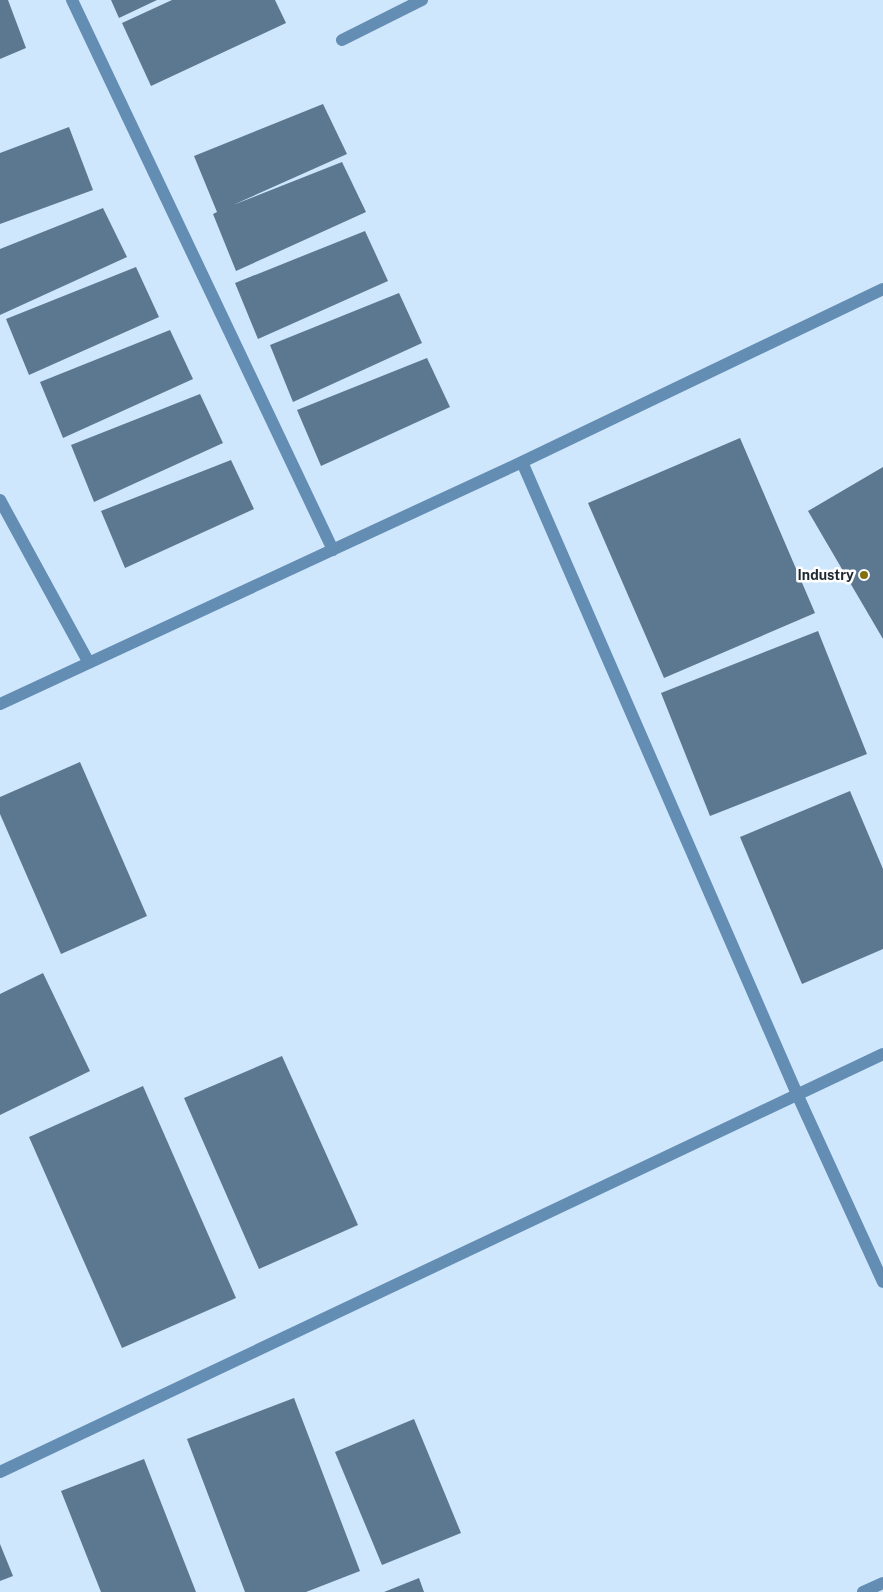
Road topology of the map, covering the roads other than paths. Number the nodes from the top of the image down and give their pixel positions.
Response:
1 (72, 0) edge
2 (422, 0) edge
3 (342, 40) dead end
4 (883, 289) edge
5 (522, 462) junction
6 (0, 500) edge
7 (333, 550) junction
8 (89, 662) junction
9 (0, 704) edge
10 (883, 1054) edge
11 (797, 1094) junction
12 (883, 1282) edge
13 (0, 1472) edge
14 (883, 1583) edge
15 (863, 1592) edge

1 - 7 street
2 - 3 street
4 - 5 street
5 - 7 street
5 - 11 street
6 - 8 street
7 - 8 street
8 - 9 street
10 - 11 street
11 - 12 street
11 - 13 street
14 - 15 street

